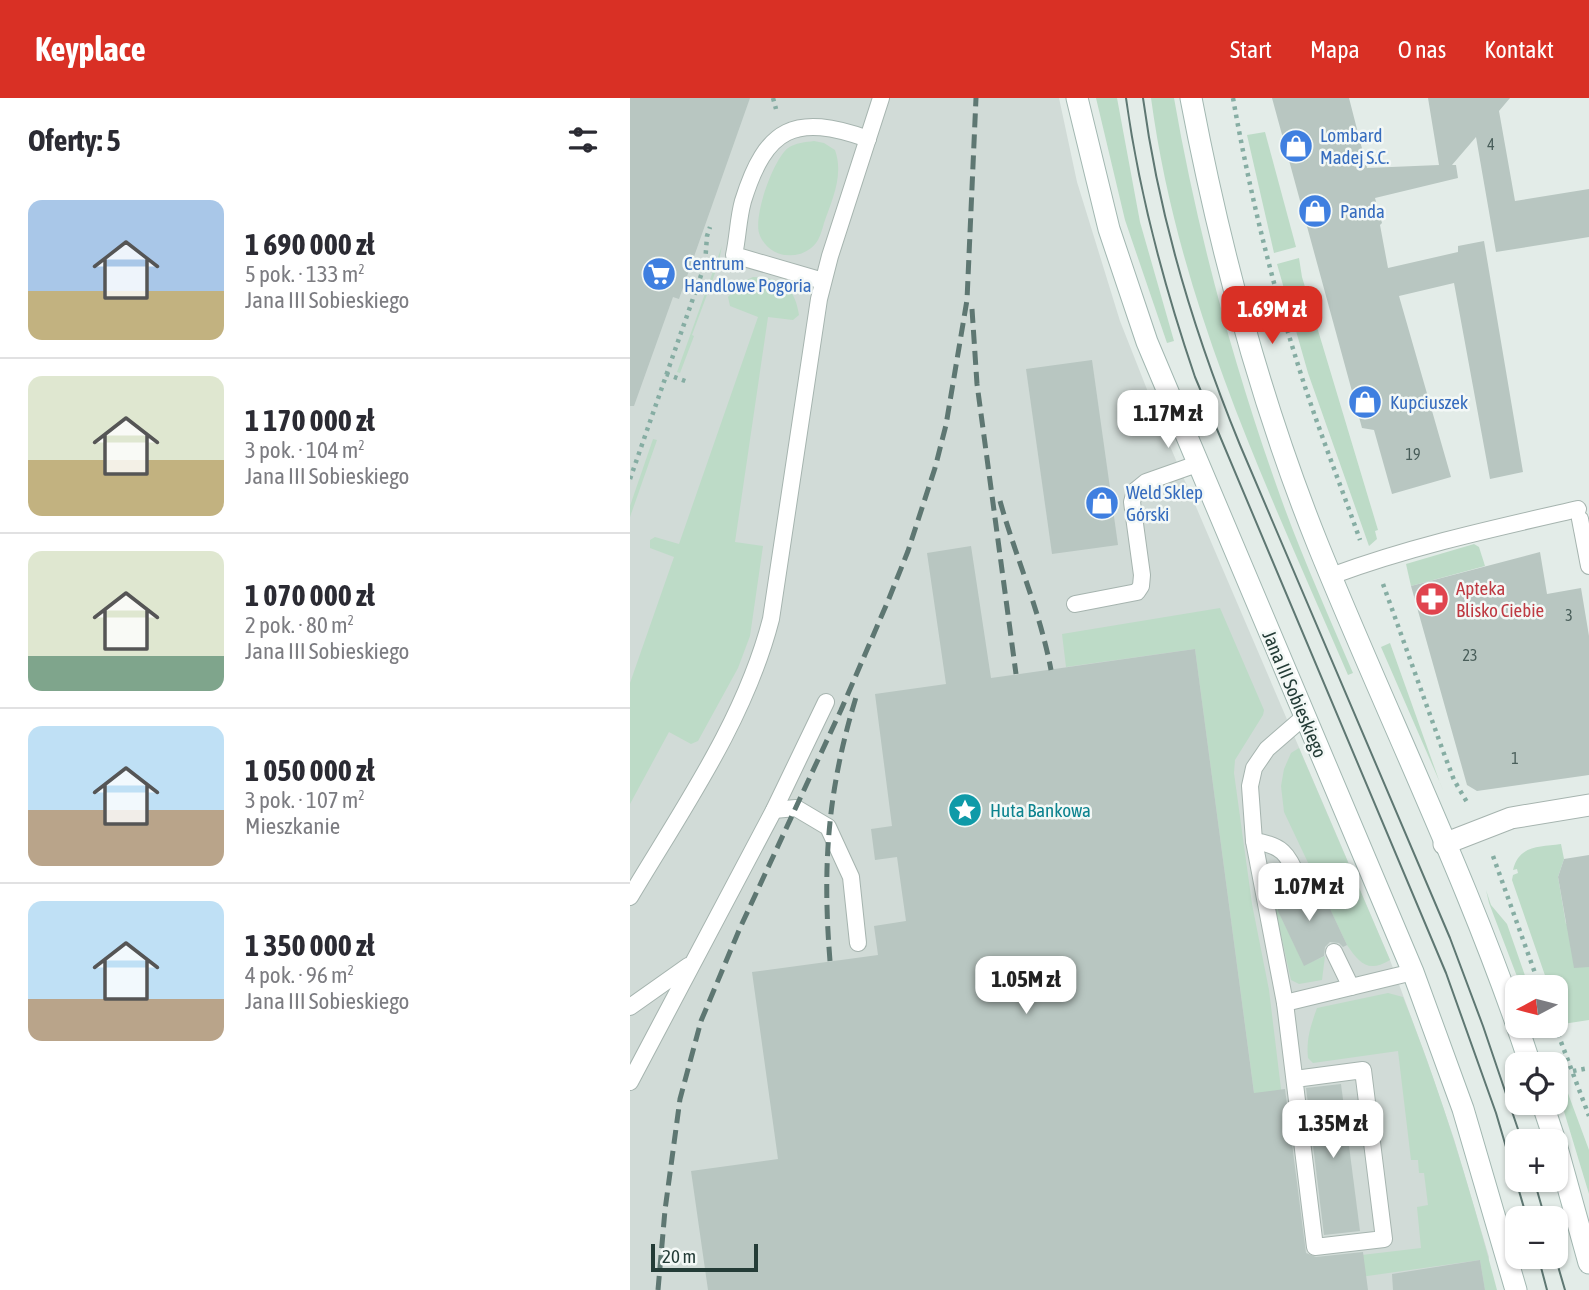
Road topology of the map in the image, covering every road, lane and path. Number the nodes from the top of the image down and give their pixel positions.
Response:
1 (773, 98) edge
2 (881, 98) edge
3 (1077, 98) edge
4 (1192, 98) edge
5 (1233, 98) edge
6 (776, 108) dead end
7 (868, 139) junction
8 (707, 236) dead end
9 (823, 281) junction
10 (666, 374) junction
11 (688, 382) dead end
12 (1197, 464) junction
13 (630, 479) edge
14 (1375, 560) junction
15 (1589, 566) edge
16 (1331, 576) junction
17 (1075, 604) dead end
18 (826, 702) dead end
19 (1305, 716) junction
20 (1468, 805) dead end
21 (1589, 805) edge
22 (774, 810) junction
23 (1254, 841) junction
24 (1444, 844) junction
25 (1493, 856) dead end
26 (1302, 886) dead end
27 (630, 897) edge
28 (858, 943) dead end
29 (1334, 952) dead end
30 (691, 964) junction
31 (1413, 972) junction
32 (1536, 975) edge
33 (1351, 988) junction
34 (1285, 1003) junction
35 (630, 1007) edge
36 (1560, 1038) edge
37 (1526, 1052) edge
38 (1589, 1068) edge
39 (1572, 1071) junction
40 (1295, 1079) junction
41 (630, 1082) edge
42 (1589, 1116) edge
43 (1568, 1188) edge
44 (1589, 1263) edge
45 (1516, 1290) edge

1 - 6 path
2 - 7 lane
3 - 12 main road, Jana III Sobieskiego
4 - 16 main road
5 - 14 path
7 - 9 lane
7 - 9 lane
8 - 10 path
9 - 27 lane
10 - 11 path
10 - 13 path
12 - 17 lane
12 - 19 main road, Jana III Sobieskiego
14 - 15 lane
14 - 16 lane
14 - 20 path
16 - 24 main road
18 - 22 lane
19 - 23 lane
19 - 31 main road, Jana III Sobieskiego
21 - 24 main road
22 - 28 lane
22 - 30 lane
23 - 26 lane
23 - 34 lane
24 - 37 main road
25 - 32 path
29 - 33 lane
30 - 35 lane
30 - 41 lane
31 - 33 lane
31 - 45 main road, Jana III Sobieskiego
33 - 34 lane
34 - 40 lane
36 - 39 path
38 - 39 path
39 - 42 path
40 - 40 lane
43 - 44 main road

